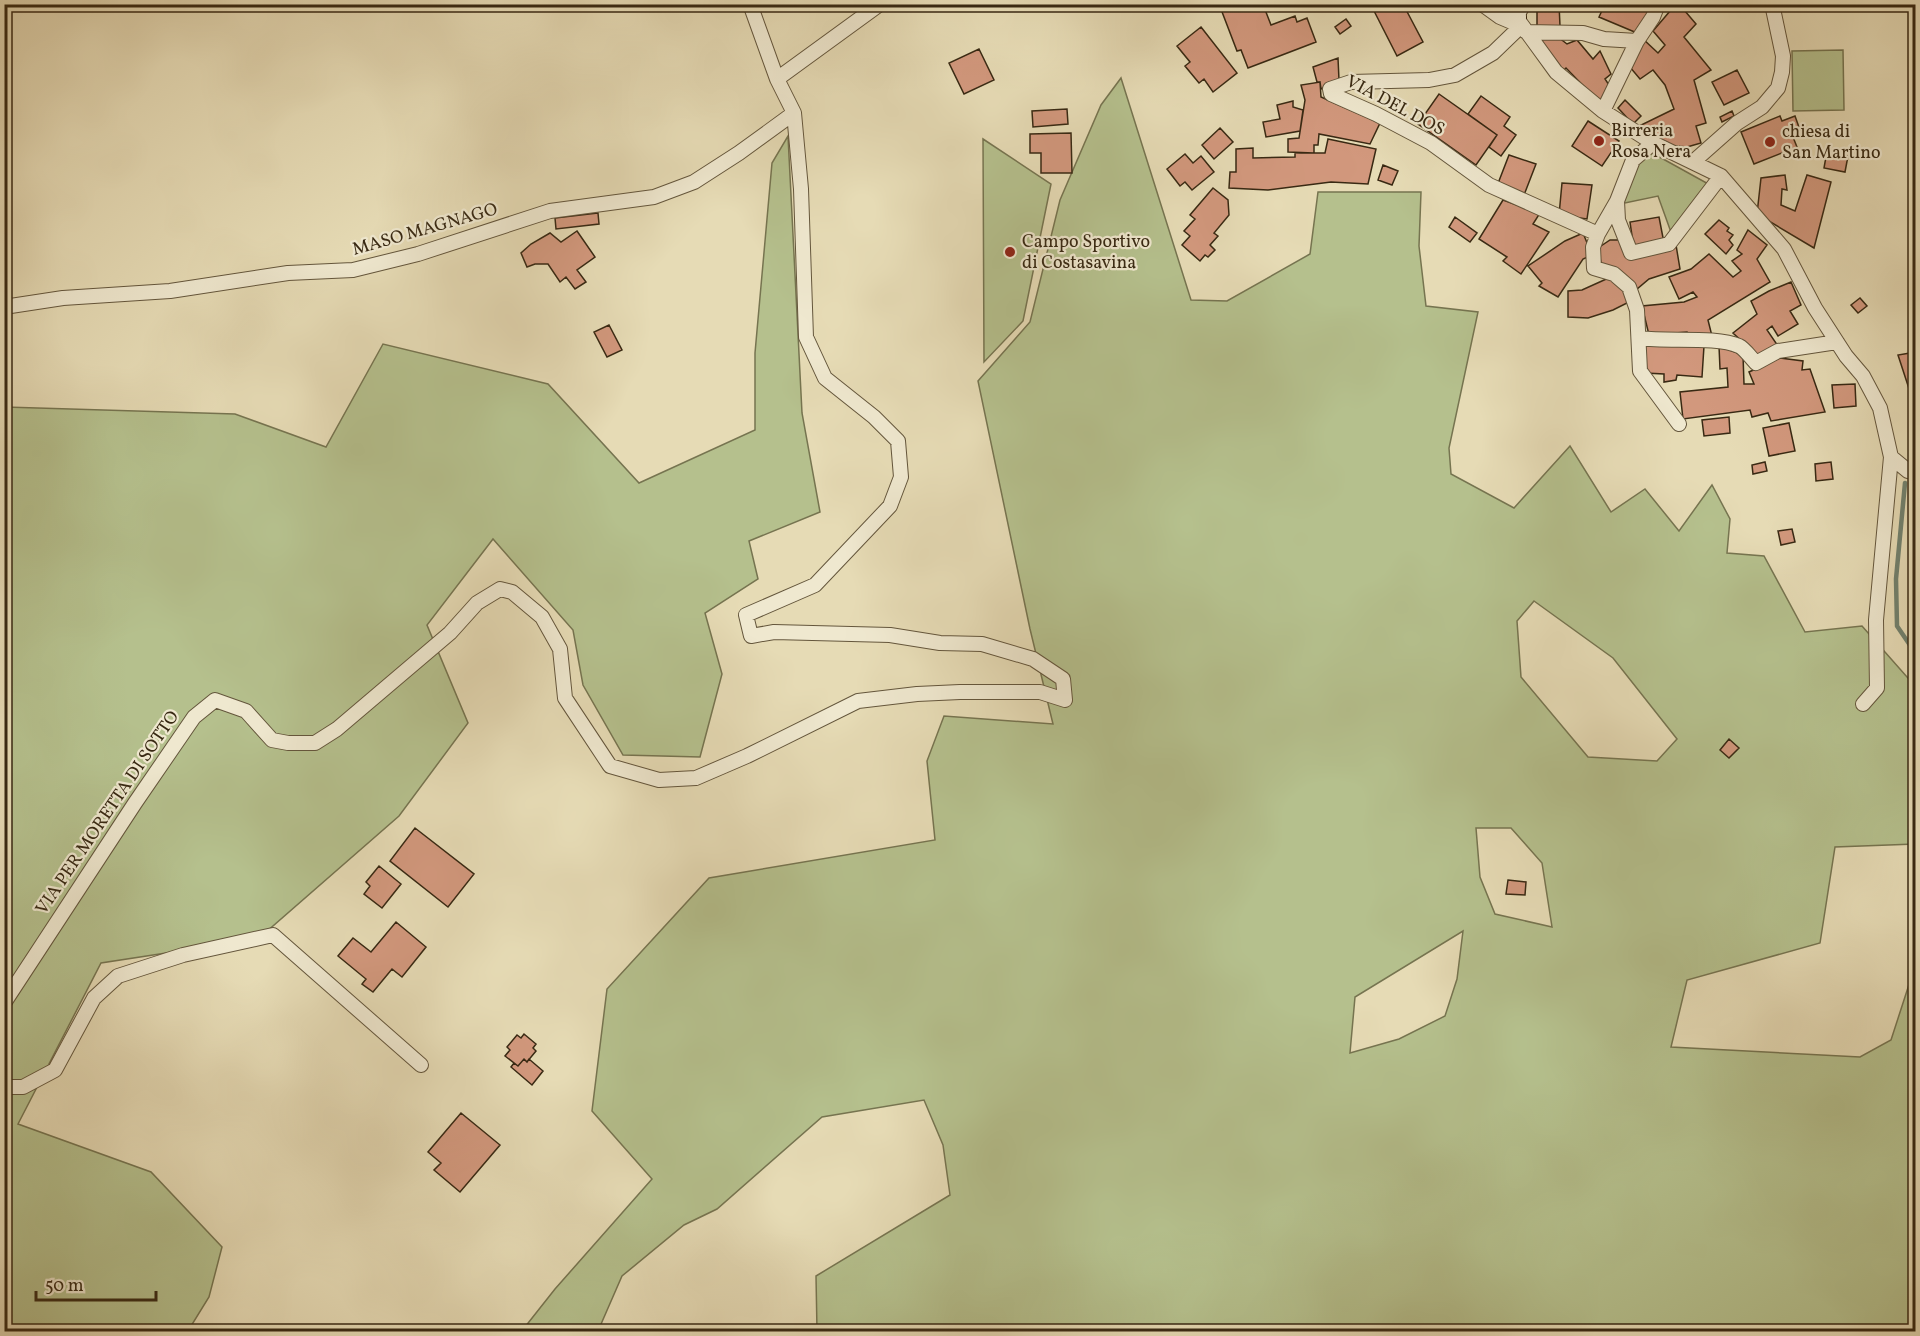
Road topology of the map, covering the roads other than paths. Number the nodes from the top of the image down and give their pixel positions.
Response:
1 (750, 4) edge
2 (880, 4) edge
3 (1482, 4) edge
4 (1658, 4) edge
5 (1772, 4) edge
6 (1519, 17) edge
7 (1637, 40) junction
8 (777, 79) junction
9 (1603, 111) junction
10 (794, 113) junction
11 (1653, 143) junction
12 (1693, 162) junction
13 (1721, 176) junction
14 (1617, 201) junction
15 (1598, 234) junction
16 (4, 307) edge
17 (1640, 338) junction
18 (1837, 342) junction
19 (1679, 424) dead end
20 (1891, 457) junction
21 (1916, 473) edge
22 (1863, 704) dead end
23 (4, 1003) edge
24 (421, 1065) dead end
25 (4, 1085) edge

1 - 8 street, VIA PER MORETTA DI SOTTO
2 - 8 street
3 - 6 street
4 - 7 street
5 - 12 street
6 - 7 street
6 - 9 street
6 - 15 street, VIA DEL DOS
7 - 9 street
8 - 10 street, VIA PER MORETTA DI SOTTO
9 - 11 street
10 - 16 street, MASO MAGNAGO
10 - 23 street, VIA PER MORETTA DI SOTTO
11 - 12 street
11 - 14 street
12 - 13 street
13 - 14 street
13 - 18 street
14 - 15 street
15 - 17 street
17 - 18 street
17 - 19 street
18 - 20 street
20 - 21 street
20 - 22 street
24 - 25 street

